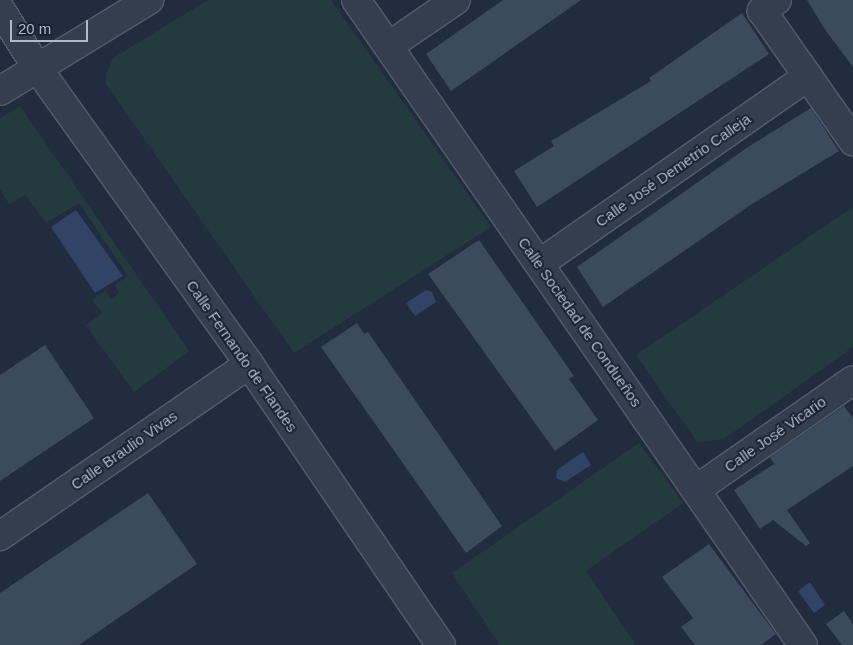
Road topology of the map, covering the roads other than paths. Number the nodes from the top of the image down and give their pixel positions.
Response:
1 (150, 0) edge
2 (356, 0) edge
3 (456, 0) edge
4 (777, 0) edge
5 (0, 9) edge
6 (389, 46) junction
7 (38, 69) junction
8 (808, 76) junction
9 (0, 91) edge
10 (853, 141) edge
11 (539, 264) junction
12 (249, 364) junction
13 (853, 380) edge
14 (696, 489) junction
15 (0, 536) edge
16 (442, 645) edge
17 (803, 645) edge

1 - 7 street
2 - 6 street, Calle Sociedad de Condueños
3 - 6 street
4 - 8 street
5 - 7 street, Calle Fernando de Flandes
6 - 11 street, Calle Sociedad de Condueños
7 - 9 street
7 - 12 street, Calle Fernando de Flandes
8 - 10 street
8 - 11 street, Calle José Demetrio Calleja
11 - 14 street, Calle Sociedad de Condueños
12 - 15 street, Calle Braulio Vivas
12 - 16 street, Calle Fernando de Flandes
13 - 14 street, Calle José Vicario
14 - 17 street, Calle Sociedad de Condueños

